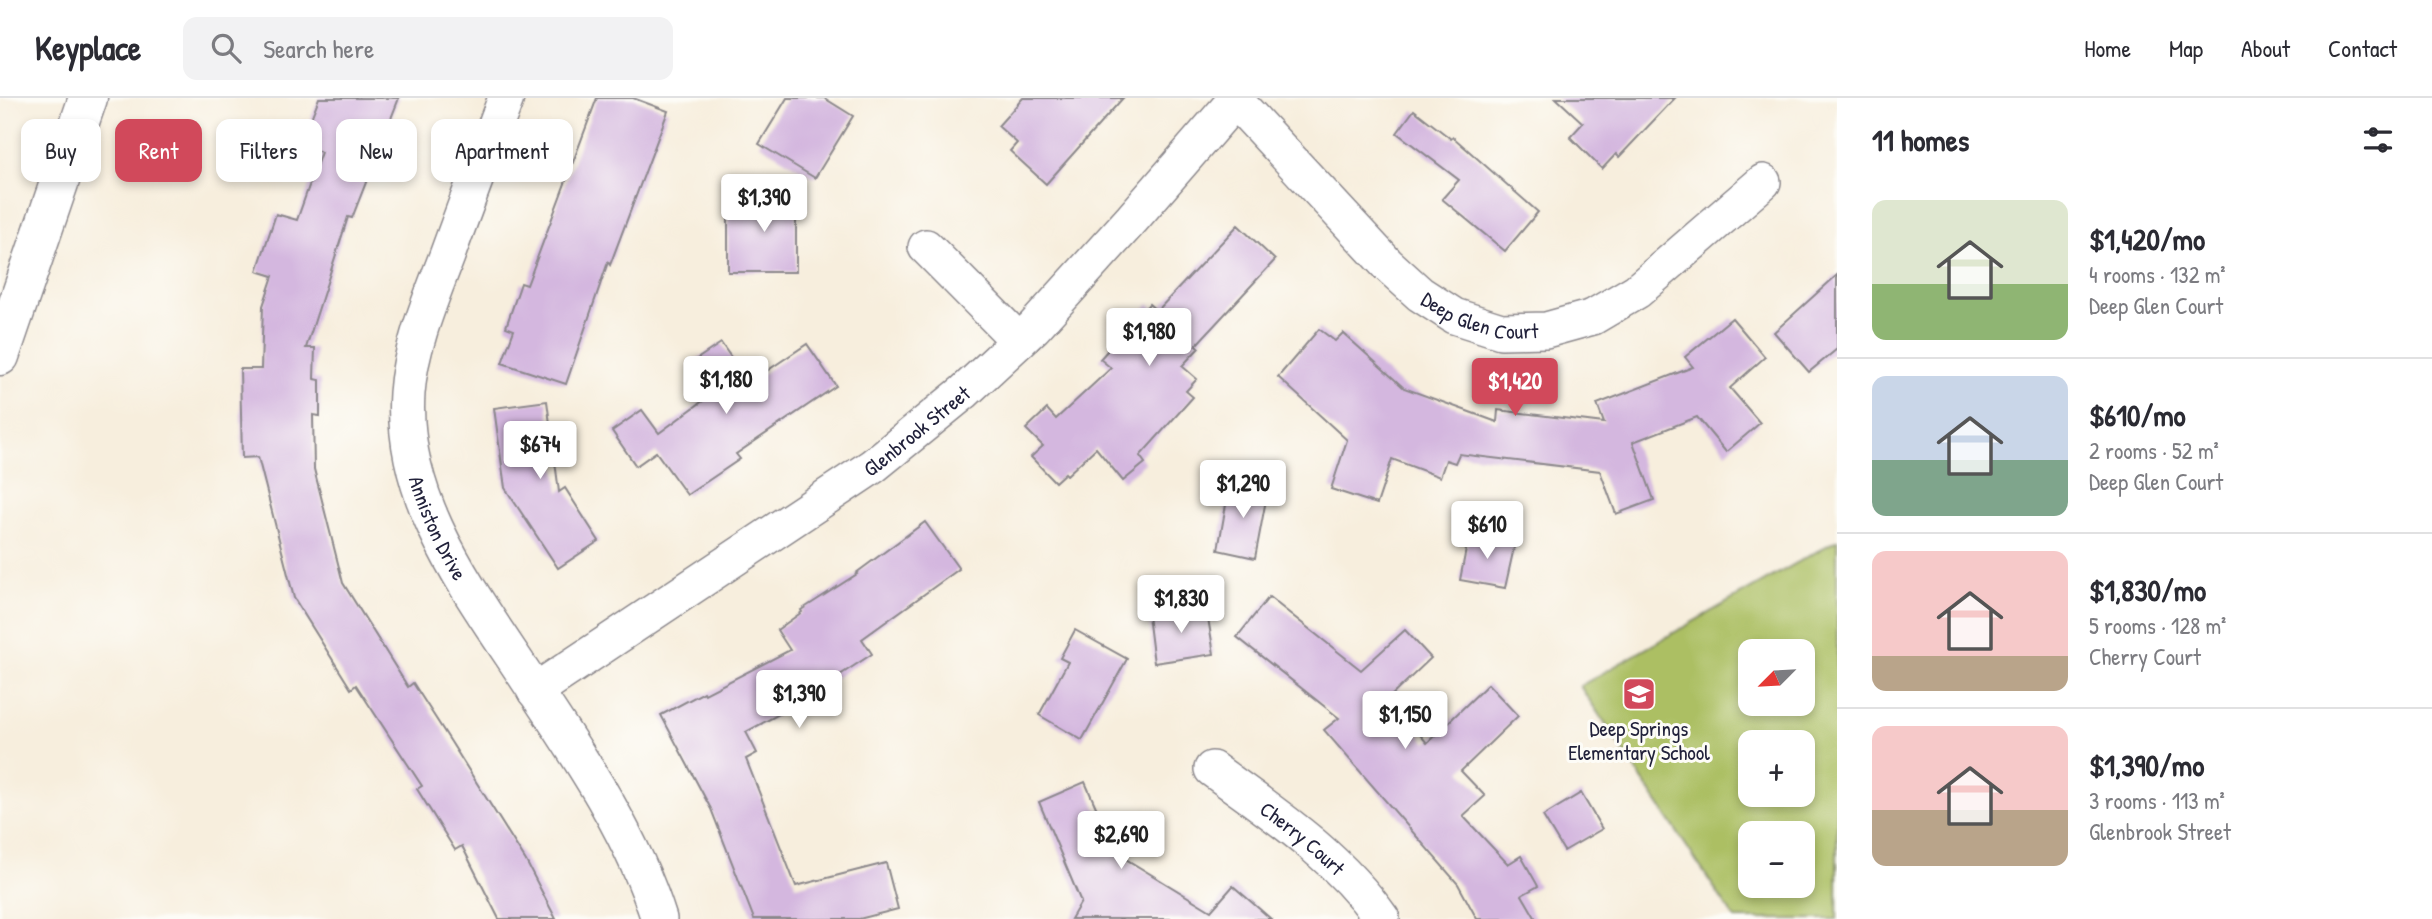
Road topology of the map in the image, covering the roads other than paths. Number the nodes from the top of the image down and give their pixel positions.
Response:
1 (88, 98) edge
2 (506, 98) edge
3 (1236, 99) edge
4 (1763, 182) dead end
5 (926, 247) dead end
6 (1019, 341) junction
7 (0, 356) edge
8 (535, 691) junction
9 (1212, 769) dead end
10 (659, 919) edge
11 (1382, 919) edge

1 - 7 highway
2 - 8 street, Anniston Drive
3 - 4 street, Deep Glen Court
3 - 6 street, Glenbrook Street
5 - 6 street
6 - 8 street, Glenbrook Street
8 - 10 street, Anniston Drive
9 - 11 street, Cherry Court

